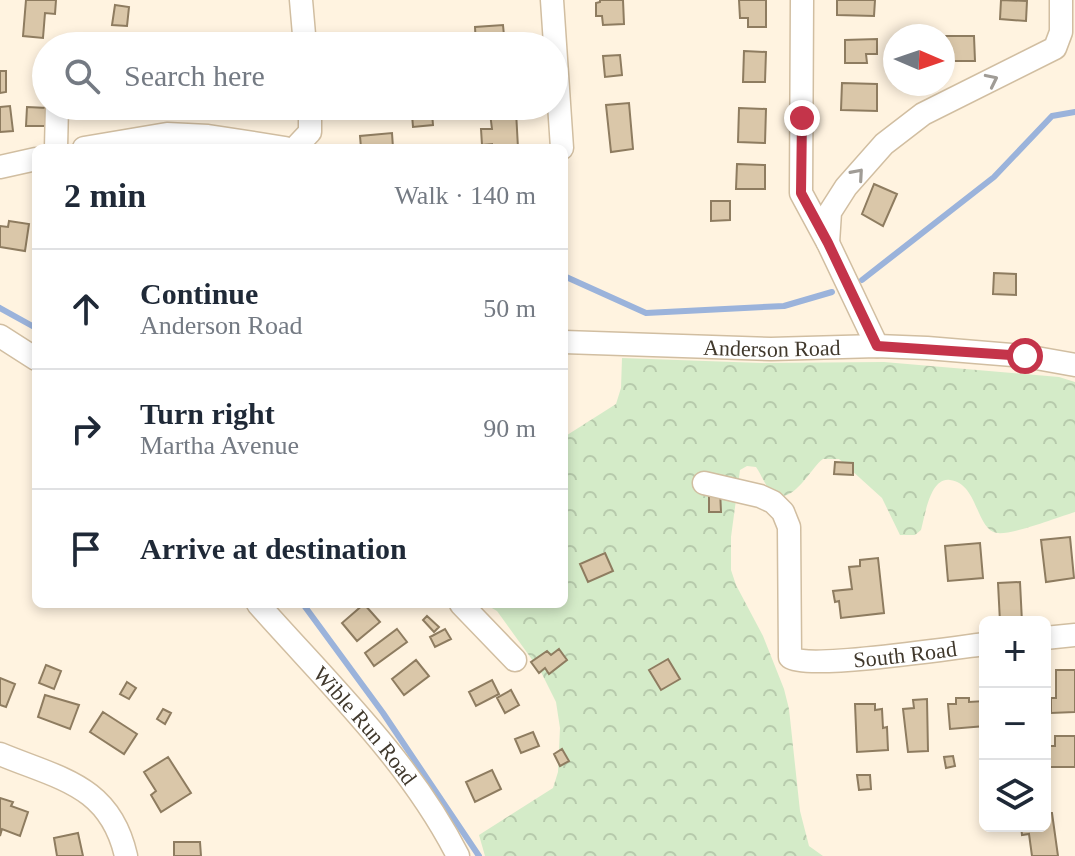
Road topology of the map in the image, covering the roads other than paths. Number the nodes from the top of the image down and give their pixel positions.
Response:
1 (301, 0) edge
2 (552, 0) edge
3 (802, 0) edge
4 (1061, 0) edge
5 (304, 32) edge
6 (554, 32) edge
7 (57, 120) edge
8 (310, 120) edge
9 (560, 120) edge
10 (56, 144) edge
11 (108, 144) edge
12 (259, 144) edge
13 (300, 144) edge
14 (562, 144) edge
15 (32, 160) edge
16 (0, 167) edge
17 (828, 243) junction
18 (0, 336) edge
19 (568, 342) edge
20 (877, 346) junction
21 (32, 356) edge
22 (1075, 365) edge
23 (704, 483) dead end
24 (262, 608) edge
25 (465, 608) edge
26 (1075, 635) edge
27 (1051, 637) edge
28 (979, 645) edge
29 (515, 660) dead end
30 (0, 754) edge
31 (457, 853) edge
32 (126, 856) edge

1 - 5 street
2 - 6 street
3 - 17 street
17 -> 4 street
7 - 10 street
8 - 13 street
9 - 14 street
11 - 12 street
15 - 16 street
17 - 20 street
18 - 21 street
19 - 20 street, Anderson Road
20 - 22 street, Anderson Road
23 - 28 street, South Road
24 - 31 street, Wible Run Road
25 - 29 street
26 - 27 street
30 - 32 street

